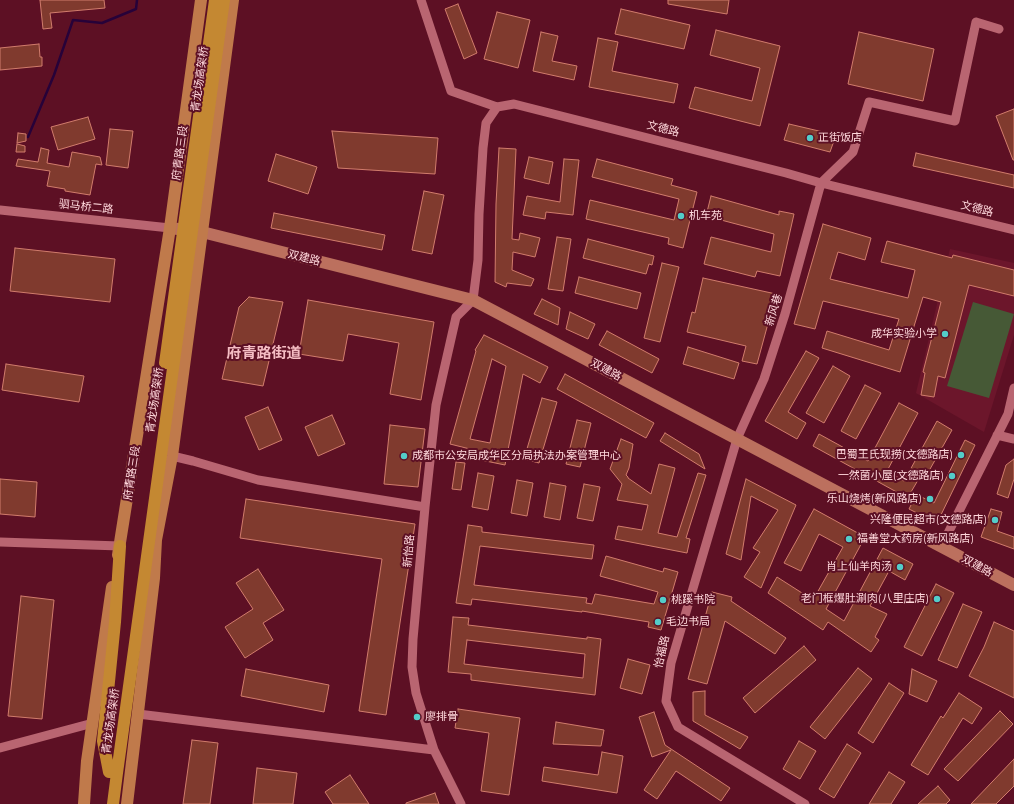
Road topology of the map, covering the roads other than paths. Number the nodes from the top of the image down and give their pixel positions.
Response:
1 (201, 0) edge
2 (215, 0) edge
3 (224, 0) edge
4 (233, 0) edge
5 (421, 0) edge
6 (999, 29) dead end
7 (497, 107) junction
8 (821, 182) junction
9 (0, 210) edge
10 (170, 228) junction
11 (1014, 230) edge
12 (202, 232) junction
13 (473, 300) junction
14 (1014, 388) edge
15 (997, 435) junction
16 (737, 439) junction
17 (1014, 439) edge
18 (172, 456) junction
19 (425, 506) junction
20 (156, 540) junction
21 (0, 542) edge
22 (120, 546) junction
23 (941, 547) junction
24 (1014, 585) edge
25 (138, 714) junction
26 (93, 723) junction
27 (0, 748) edge
28 (434, 750) junction
29 (113, 772) junction
30 (84, 804) edge
31 (105, 804) edge
32 (113, 804) edge
33 (127, 804) edge
34 (461, 804) edge
35 (805, 804) edge

1 - 10 main road, 府青路三段
2 - 29 highway, 青龙场高架桥
3 - 29 highway, 青龙场高架桥
4 - 12 main road
5 - 7 street
6 - 8 street
7 - 8 street, 文德路
7 - 13 street
8 - 11 street, 文德路
8 - 16 street, 新风巷
9 - 10 street, 驷马桥二路
10 - 12 street, 双建路
10 - 22 main road, 府青路三段
12 - 13 street, 双建路
12 - 18 main road
13 - 16 street, 双建路
13 - 19 street, 新怡路
14 - 15 street
15 - 17 street
15 - 23 street
16 - 23 street, 双建路
16 - 35 street, 怡福路
18 - 19 street
18 - 20 main road
19 - 28 street, 新怡路
20 - 25 main road
20 - 29 highway
21 - 22 street
22 - 26 main road, 府青路三段
22 - 29 highway
23 - 24 street, 双建路
25 - 28 street
25 - 33 main road
26 - 27 street
26 - 30 main road, 府青路三段
28 - 34 street, 新怡路
29 - 31 highway, 青龙场高架桥
29 - 32 highway, 青龙场高架桥

